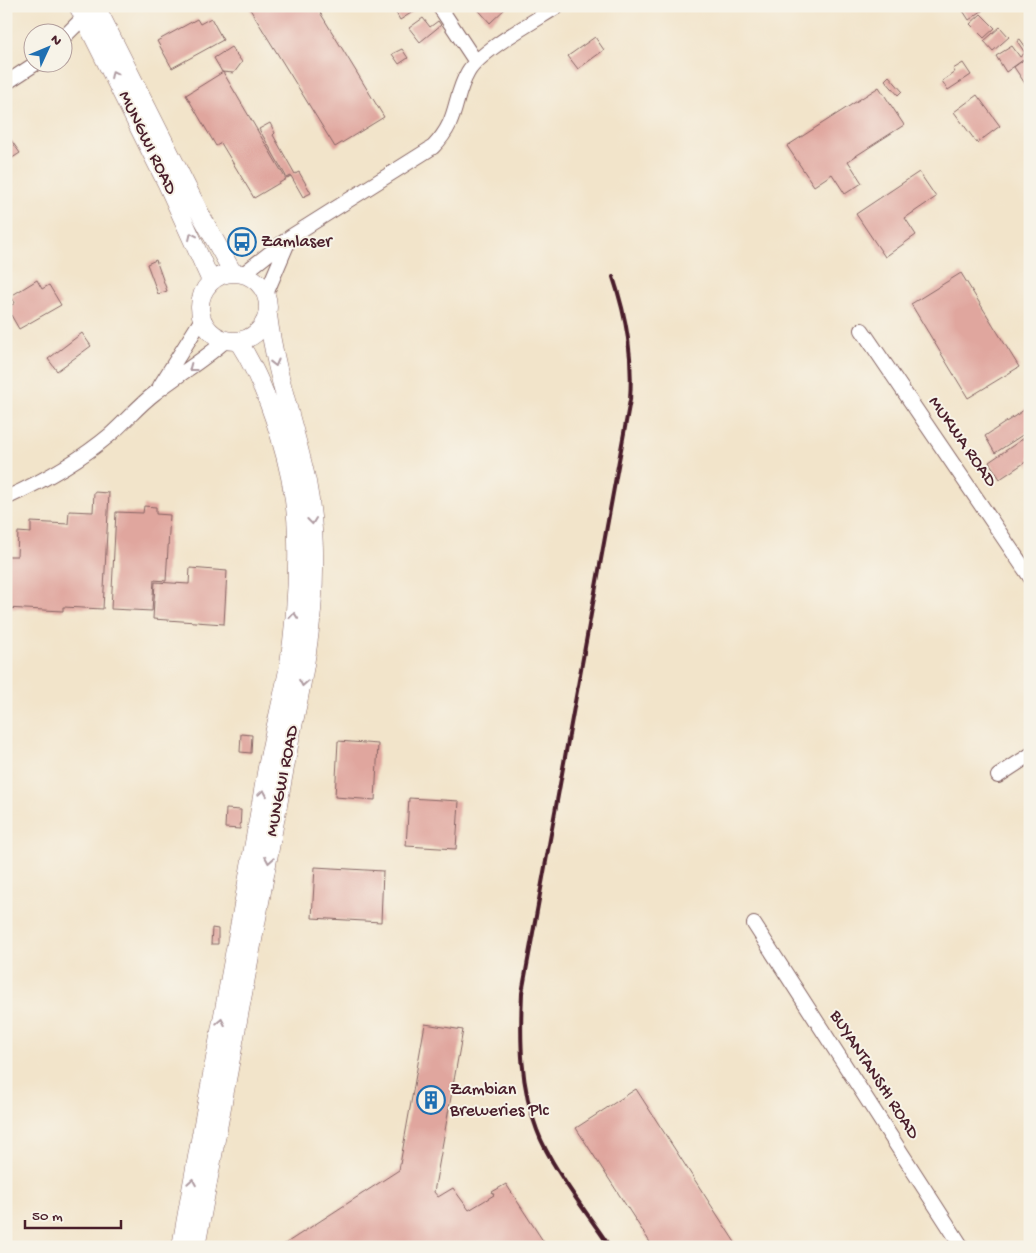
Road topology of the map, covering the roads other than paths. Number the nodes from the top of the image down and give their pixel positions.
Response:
1 (440, 6) edge
2 (558, 6) edge
3 (86, 10) edge
4 (72, 27) edge
5 (476, 62) junction
6 (23, 72) edge
7 (6, 83) edge
8 (290, 237) junction
9 (238, 273) junction
10 (211, 281) junction
11 (266, 294) junction
12 (268, 315) junction
13 (202, 319) junction
14 (862, 330) dead end
15 (232, 341) junction
16 (155, 393) junction
17 (6, 498) edge
18 (1030, 577) edge
19 (1030, 755) edge
20 (998, 776) dead end
21 (255, 890) junction
22 (754, 924) dead end
23 (181, 1247) edge
24 (196, 1247) edge
25 (962, 1247) edge

1 - 5 street
2 - 5 street
3 - 4 street
3 - 9 main road, MUNGWI ROAD
10 -> 3 main road, MUNGWI ROAD
5 - 8 street
6 - 7 street
8 - 9 street
8 - 11 street
9 - 10 main road
9 - 11 main road
10 - 13 main road
11 - 12 main road
12 - 15 main road
12 -> 21 main road, MUNGWI ROAD
13 - 15 main road
13 - 16 street
14 - 18 street, MUKWA ROAD
15 -> 16 street
21 -> 15 main road, MUNGWI ROAD
16 - 17 street
19 - 20 street
23 -> 21 main road, MUNGWI ROAD
21 - 24 main road, MUNGWI ROAD
22 - 25 street, BUYANTANSHI ROAD

